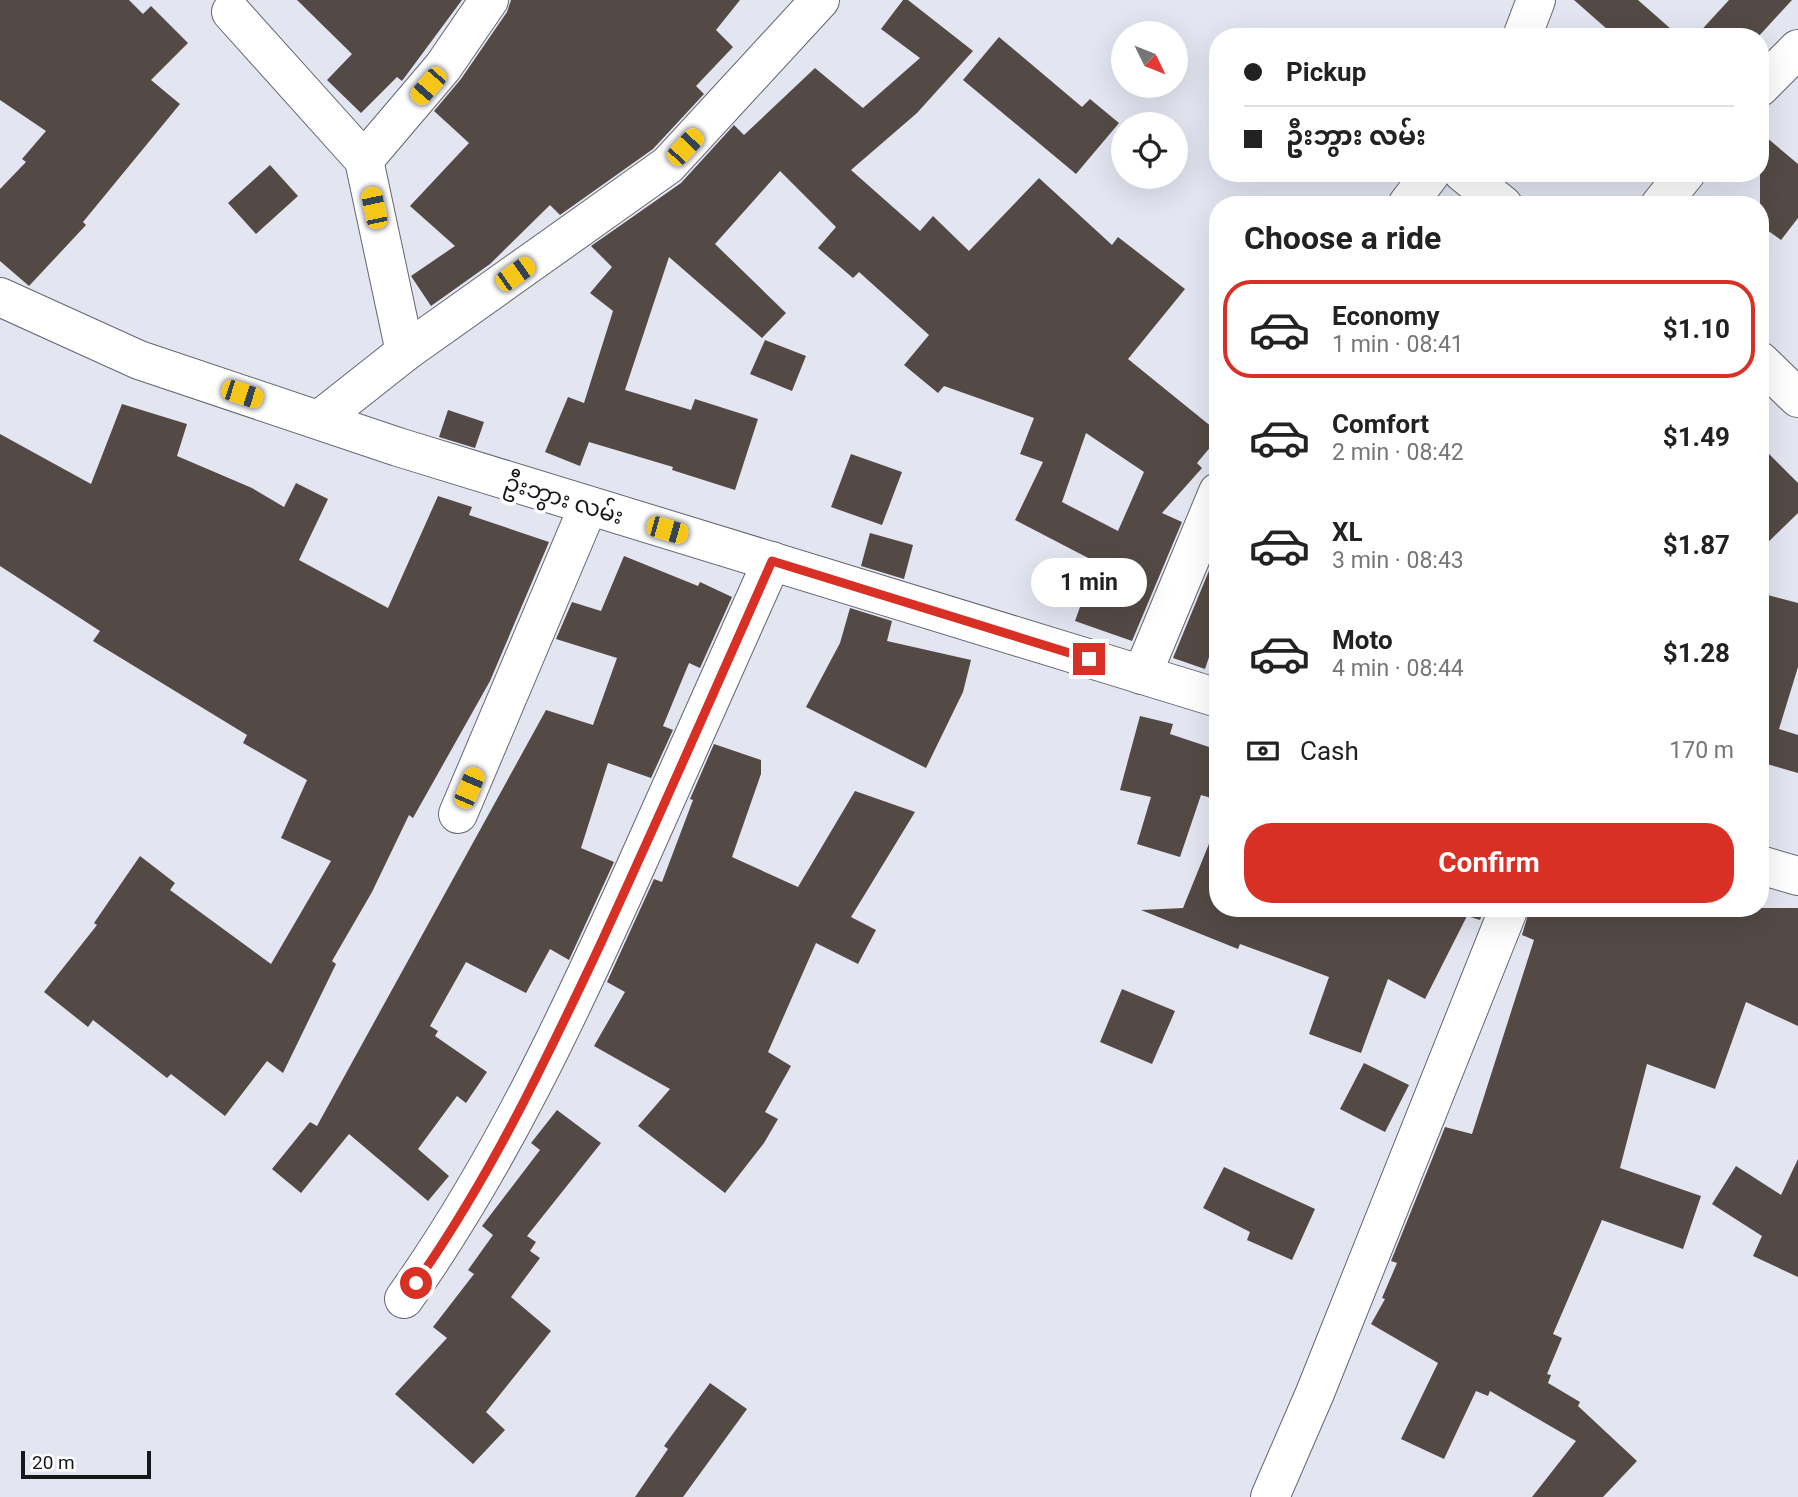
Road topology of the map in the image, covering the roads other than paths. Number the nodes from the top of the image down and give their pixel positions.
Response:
1 (489, 0) edge
2 (820, 0) edge
3 (1536, 0) edge
4 (231, 12) dead end
5 (1525, 28) edge
6 (1798, 49) edge
7 (1769, 78) edge
8 (364, 160) junction
9 (1424, 182) edge
10 (1475, 182) edge
11 (1679, 182) edge
12 (1413, 196) edge
13 (1492, 196) edge
14 (1667, 196) edge
15 (0, 297) edge
16 (405, 352) junction
17 (1769, 370) edge
18 (1798, 398) edge
19 (319, 420) junction
20 (588, 507) junction
21 (1209, 514) edge
22 (772, 561) junction
23 (1142, 675) junction
24 (1209, 695) edge
25 (458, 814) dead end
26 (1769, 868) edge
27 (1798, 876) edge
28 (1505, 917) edge
29 (404, 1299) dead end
30 (1270, 1497) edge

1 - 8 street
2 - 16 street
3 - 5 street
4 - 8 street
6 - 7 street
8 - 16 street
9 - 12 street
10 - 13 street
11 - 14 street
15 - 19 street, ဦးဘွား လမ်း
16 - 19 street
17 - 18 street
19 - 20 street, ဦးဘွား လမ်း
20 - 22 street, ဦးဘွား လမ်း
20 - 25 street
21 - 23 street
22 - 23 street, ဦးဘွား လမ်း
22 - 29 street
23 - 24 street, ဦးဘွား လမ်း
26 - 27 street
28 - 30 street

